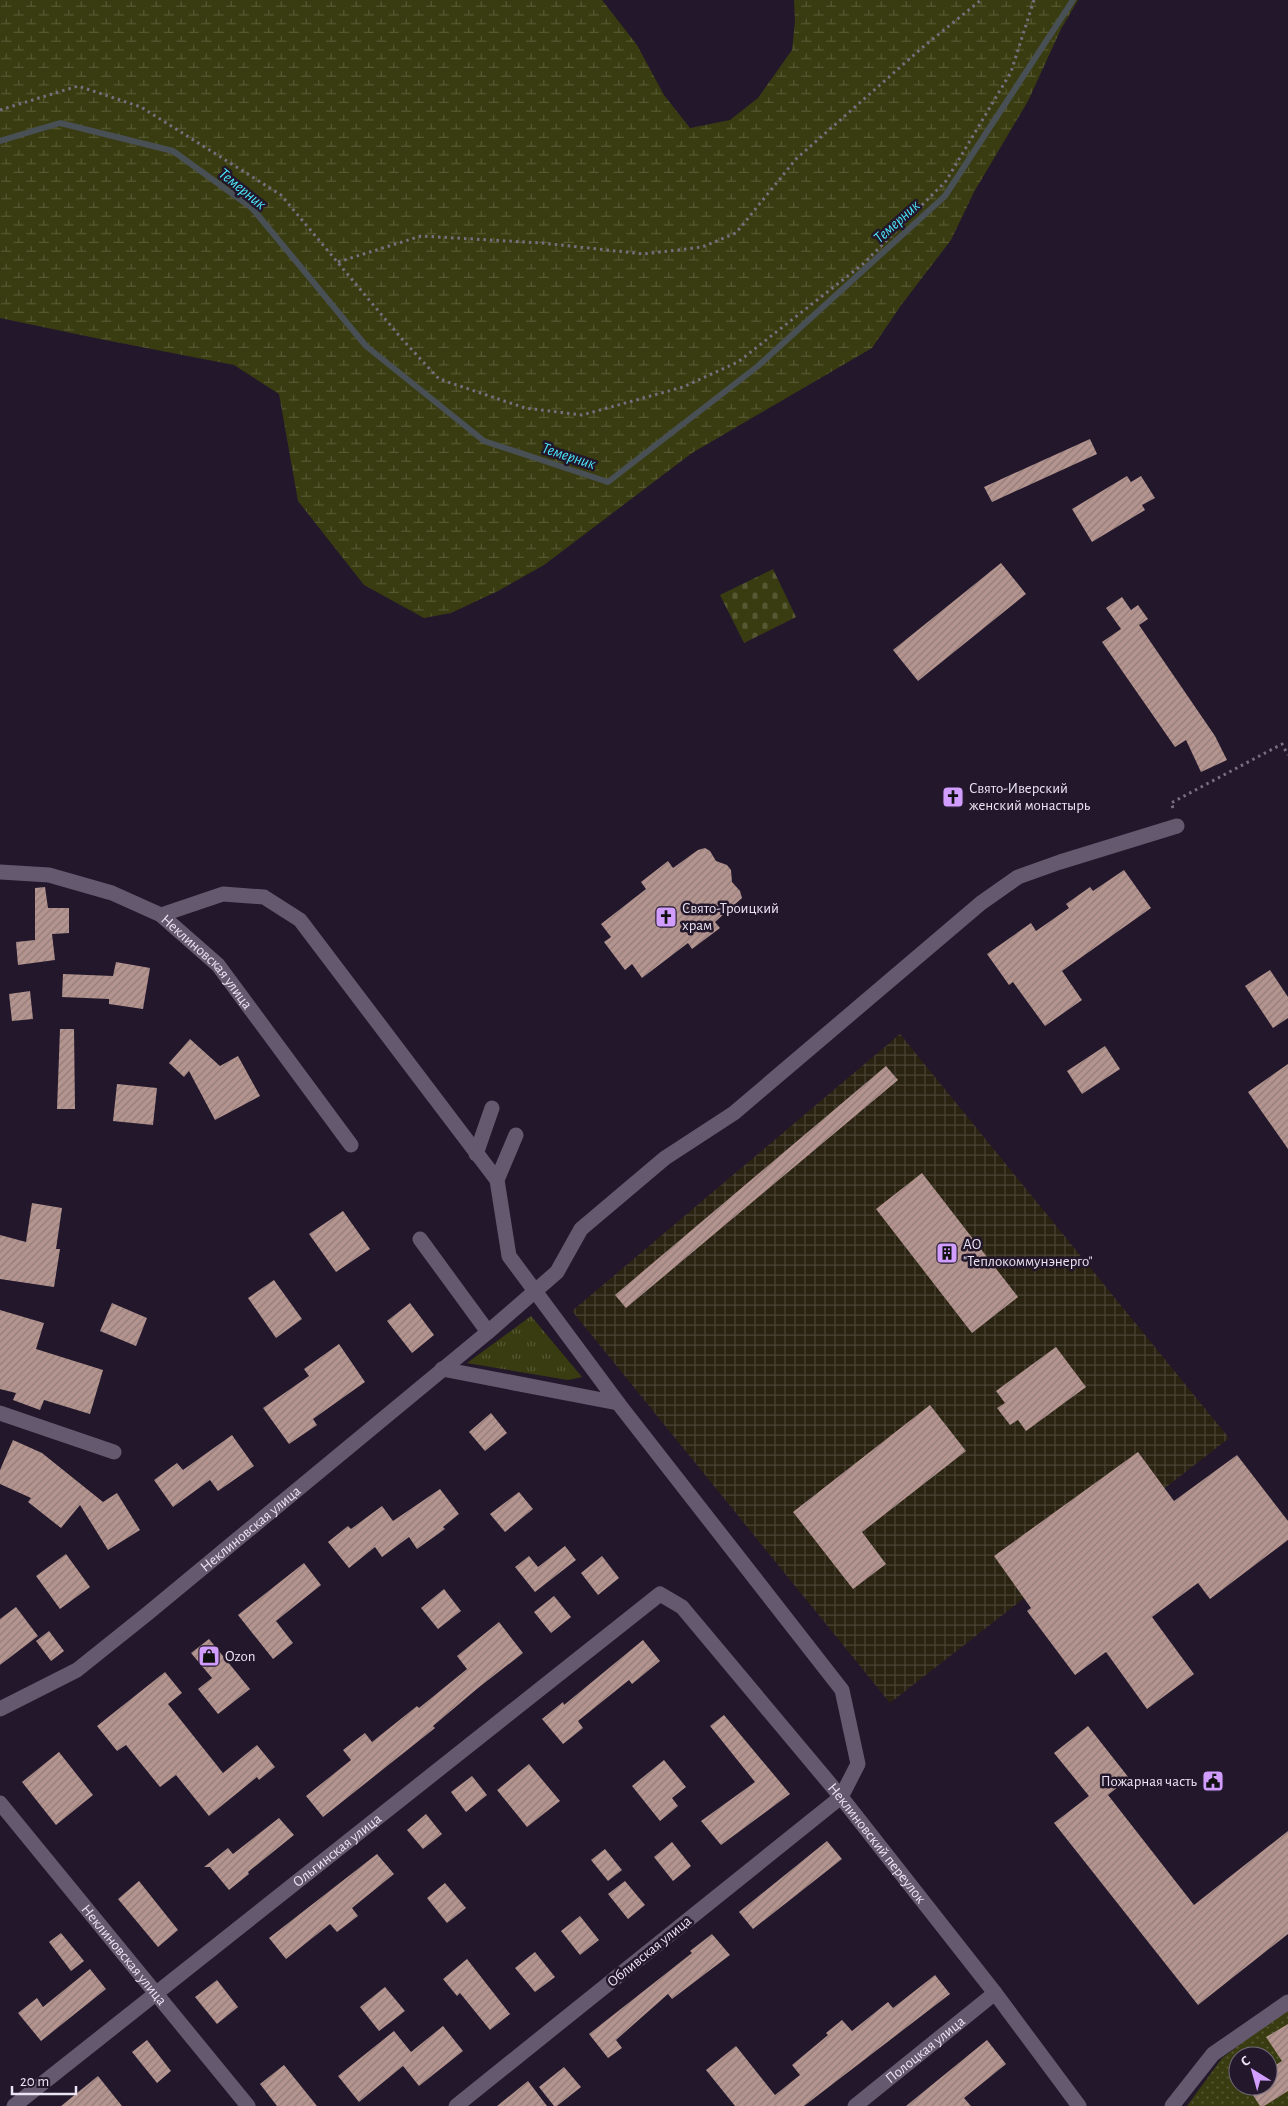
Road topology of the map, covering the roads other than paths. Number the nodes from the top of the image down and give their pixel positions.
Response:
1 (1177, 826) road end
2 (0, 872) edge
3 (161, 915) junction
4 (492, 1108) dead end
5 (516, 1135) dead end
6 (351, 1145) dead end
7 (476, 1154) junction
8 (497, 1180) junction
9 (420, 1239) dead end
10 (536, 1291) junction
11 (488, 1332) junction
12 (442, 1369) junction
13 (618, 1402) junction
14 (0, 1413) edge
15 (114, 1452) dead end
16 (660, 1594) joint
17 (0, 1708) edge
18 (841, 1797) junction
19 (0, 1803) edge
20 (156, 1993) junction
21 (995, 1993) junction
22 (1288, 2002) edge
23 (14, 2106) edge
24 (248, 2106) edge
25 (456, 2106) edge
26 (855, 2106) edge
27 (1079, 2106) edge
28 (1172, 2106) edge

1 - 10 street, Неклиновская улица
2 - 3 street, Неклиновская улица
3 - 6 street, Неклиновская улица
3 - 7 street
4 - 7 street
5 - 8 street
7 - 8 street
8 - 10 street
9 - 11 street
10 - 11 street, Неклиновская улица
10 - 13 street
11 - 12 street, Неклиновская улица
12 - 13 street
12 - 17 street, Неклиновская улица
13 - 18 street
14 - 15 street
16 - 18 street, Неклиновский переулок
16 - 20 street, Ольгинская улица
18 - 21 street, Неклиновский переулок
18 - 25 street, Обливская улица
19 - 20 street, Неклиновская улица
20 - 23 street, Ольгинская улица
20 - 24 street, Неклиновская улица
21 - 26 street, Полоцкая улица
21 - 27 street, Неклиновский переулок
22 - 28 street

